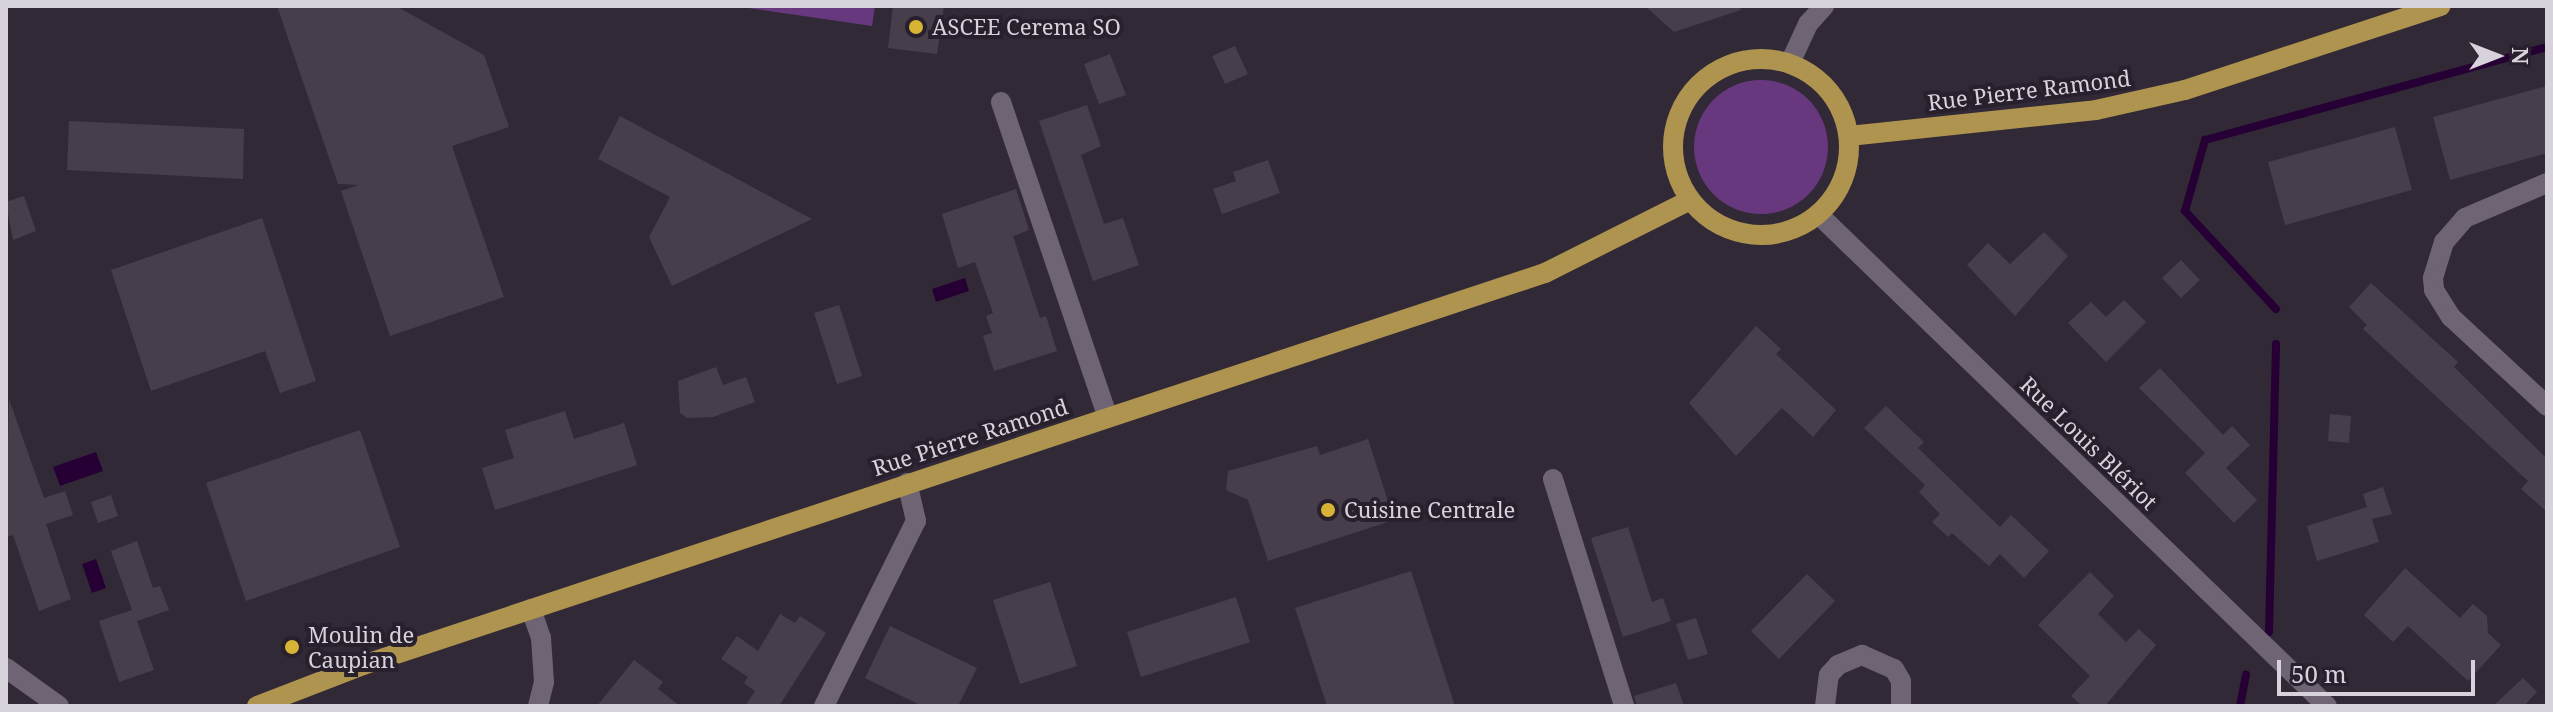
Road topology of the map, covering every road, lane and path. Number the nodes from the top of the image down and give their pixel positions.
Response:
1 (1824, 6) edge
2 (2441, 6) edge
3 (1790, 63) junction
4 (1001, 102) dead end
5 (1849, 136) junction
6 (2547, 183) edge
7 (1690, 200) junction
8 (1818, 214) junction
9 (2547, 406) edge
10 (1107, 416) junction
11 (1553, 479) dead end
12 (907, 483) junction
13 (531, 609) junction
14 (6, 668) edge
15 (59, 706) edge
16 (257, 706) edge
17 (538, 706) edge
18 (824, 706) edge
19 (1624, 706) edge
20 (1825, 706) edge
21 (1901, 706) edge
22 (2327, 706) edge

1 - 3 street
2 - 5 main road, Rue Pierre Ramond
3 - 5 main road
3 - 7 main road
4 - 10 street
5 - 8 main road
6 - 9 street
7 - 8 main road
7 - 10 main road, Rue Pierre Ramond
8 - 22 street, Rue Louis Blériot
10 - 12 main road, Rue Pierre Ramond
11 - 19 street
12 - 13 main road, Rue Pierre Ramond
12 - 18 street
13 - 16 main road, Rue Pierre Ramond
13 - 17 street
14 - 15 street
20 - 21 street

